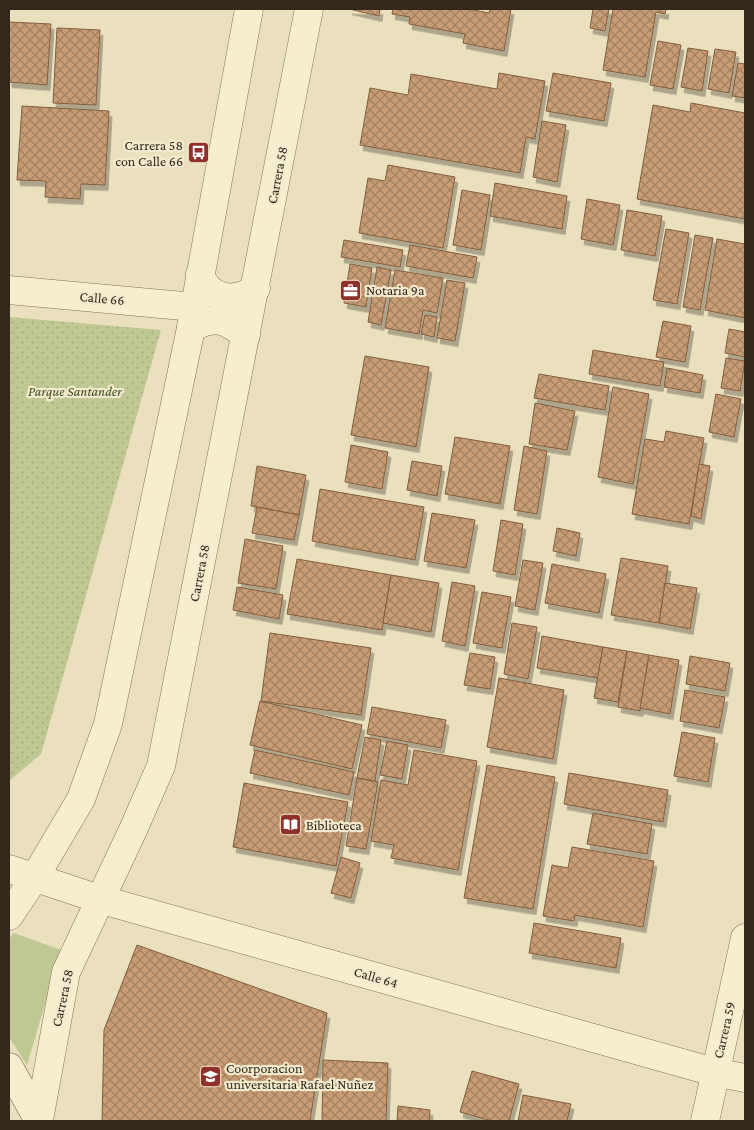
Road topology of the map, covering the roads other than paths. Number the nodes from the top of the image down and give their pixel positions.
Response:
1 (249, 9) edge
2 (309, 9) edge
3 (200, 274) junction
4 (256, 288) junction
5 (9, 290) edge
6 (192, 317) junction
7 (246, 335) junction
8 (9, 869) edge
9 (35, 877) junction
10 (99, 899) junction
11 (9, 916) edge
12 (745, 938) edge
13 (9, 1067) edge
14 (714, 1072) junction
15 (745, 1078) edge
16 (39, 1121) edge
17 (705, 1121) edge

1 - 3 street
2 - 4 street, Carrera 58
3 - 4 street
3 - 6 street
4 - 7 street, Carrera 58
5 - 6 street, Calle 66
6 - 7 street
6 - 9 street
7 - 10 street, Carrera 58
8 - 9 street, Calle 64
9 - 10 street, Calle 64
9 - 11 street
10 - 14 street, Calle 64
10 - 16 street, Carrera 58
12 - 14 street, Carrera 59
13 - 16 street
14 - 15 street, Calle 64
14 - 17 street, Carrera 59

